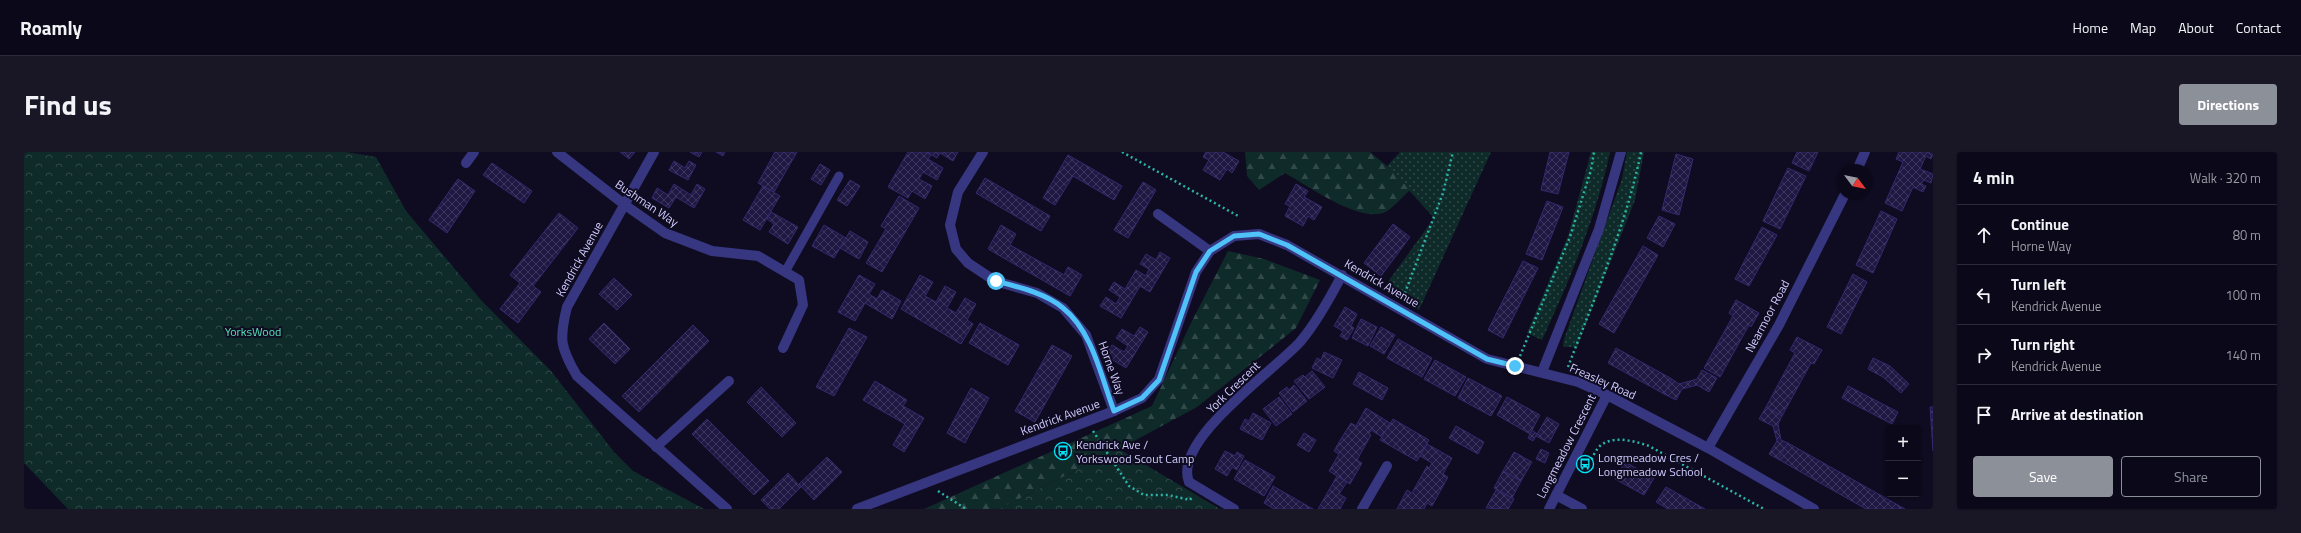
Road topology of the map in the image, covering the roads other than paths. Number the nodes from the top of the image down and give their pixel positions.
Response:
1 (474, 152) edge
2 (557, 152) edge
3 (654, 152) edge
4 (983, 152) edge
5 (1621, 152) edge
6 (1865, 152) edge
7 (466, 162) dead end
8 (1860, 164) edge
9 (839, 176) dead end
10 (1843, 200) edge
11 (624, 205) junction
12 (1158, 214) dead end
13 (1210, 251) junction
14 (785, 272) junction
15 (1342, 275) junction
16 (783, 348) dead end
17 (1542, 372) junction
18 (729, 381) dead end
19 (1607, 395) junction
20 (1114, 411) junction
21 (656, 447) junction
22 (1708, 448) junction
23 (1387, 466) dead end
24 (1556, 495) junction
25 (727, 509) edge
26 (857, 509) edge
27 (1234, 509) edge
28 (1362, 509) edge
29 (1549, 509) edge
30 (1582, 509) edge
31 (1814, 509) edge

1 - 7 street
2 - 11 street, Bushman Way
3 - 11 street, Kendrick Avenue
4 - 20 street, Horne Way
5 - 17 street
6 - 8 street
9 - 14 lane
10 - 22 street, Nearmoor Road
11 - 14 street, Bushman Way
11 - 21 street, Kendrick Avenue
12 - 13 street
13 - 15 street, Kendrick Avenue
13 - 20 street, Kendrick Avenue
14 - 16 street, Bushman Way
15 - 17 street, Kendrick Avenue
15 - 27 street, York Crescent
17 - 19 street, Freasley Road
18 - 21 street
19 - 22 street, Freasley Road
19 - 24 street, Longmeadow Crescent
20 - 26 street, Kendrick Avenue
21 - 25 street, Kendrick Avenue
22 - 31 street, Freasley Road
23 - 28 street
24 - 29 street, Longmeadow Crescent
24 - 30 street

